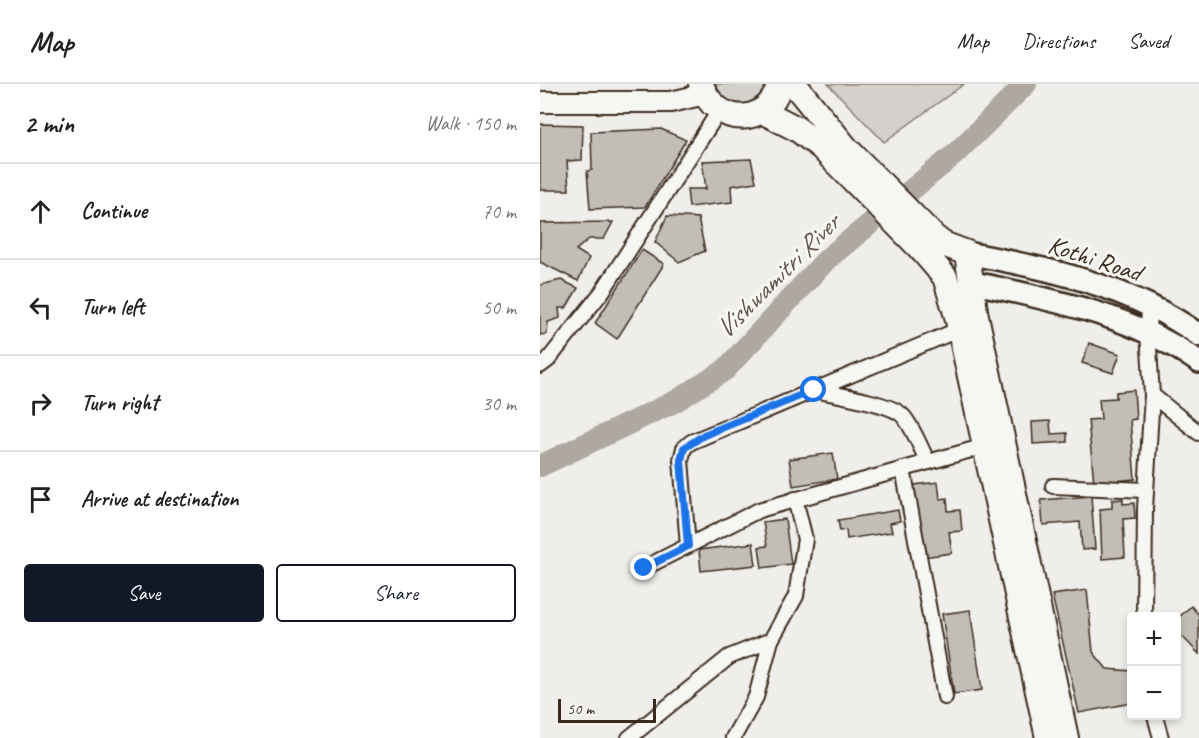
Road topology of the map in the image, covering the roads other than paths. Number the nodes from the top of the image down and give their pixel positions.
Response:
1 (780, 84) edge
2 (794, 84) edge
3 (708, 96) edge
4 (540, 102) edge
5 (762, 111) junction
6 (840, 154) junction
7 (933, 243) junction
8 (967, 253) junction
9 (945, 277) junction
10 (970, 282) junction
11 (1149, 304) junction
12 (960, 329) junction
13 (1148, 333) junction
14 (1199, 335) edge
15 (1199, 362) edge
16 (540, 366) edge
17 (814, 390) junction
18 (1152, 395) junction
19 (1199, 433) edge
20 (985, 446) junction
21 (928, 462) junction
22 (903, 469) junction
23 (1053, 486) dead end
24 (1146, 490) junction
25 (795, 499) junction
26 (688, 546) junction
27 (644, 568) dead end
28 (1144, 612) edge
29 (771, 640) junction
30 (945, 697) dead end
31 (1156, 720) edge
32 (629, 738) edge
33 (733, 738) edge
34 (1048, 738) edge
35 (1066, 738) edge
36 (1161, 738) edge

1 - 5 highway
2 - 6 highway
3 - 4 main road
3 - 5 highway
3 - 16 street
5 - 6 highway
6 - 7 highway
7 - 8 highway
7 - 9 highway
8 - 10 highway
8 - 11 main road, Kothi Road
9 - 10 highway
9 - 12 highway
10 - 13 main road, Kothi Road
10 - 35 highway
11 - 13 street
11 - 14 main road, Kothi Road
12 - 17 street
12 - 20 highway
13 - 15 main road, Kothi Road
13 - 18 street
17 - 21 street
17 - 26 street
18 - 19 street
18 - 24 street
20 - 21 street
20 - 34 highway
21 - 22 street
22 - 25 street
22 - 30 street
23 - 24 street
24 - 28 street
25 - 26 street
25 - 29 street
26 - 27 street
29 - 32 street
29 - 33 street
31 - 36 street

